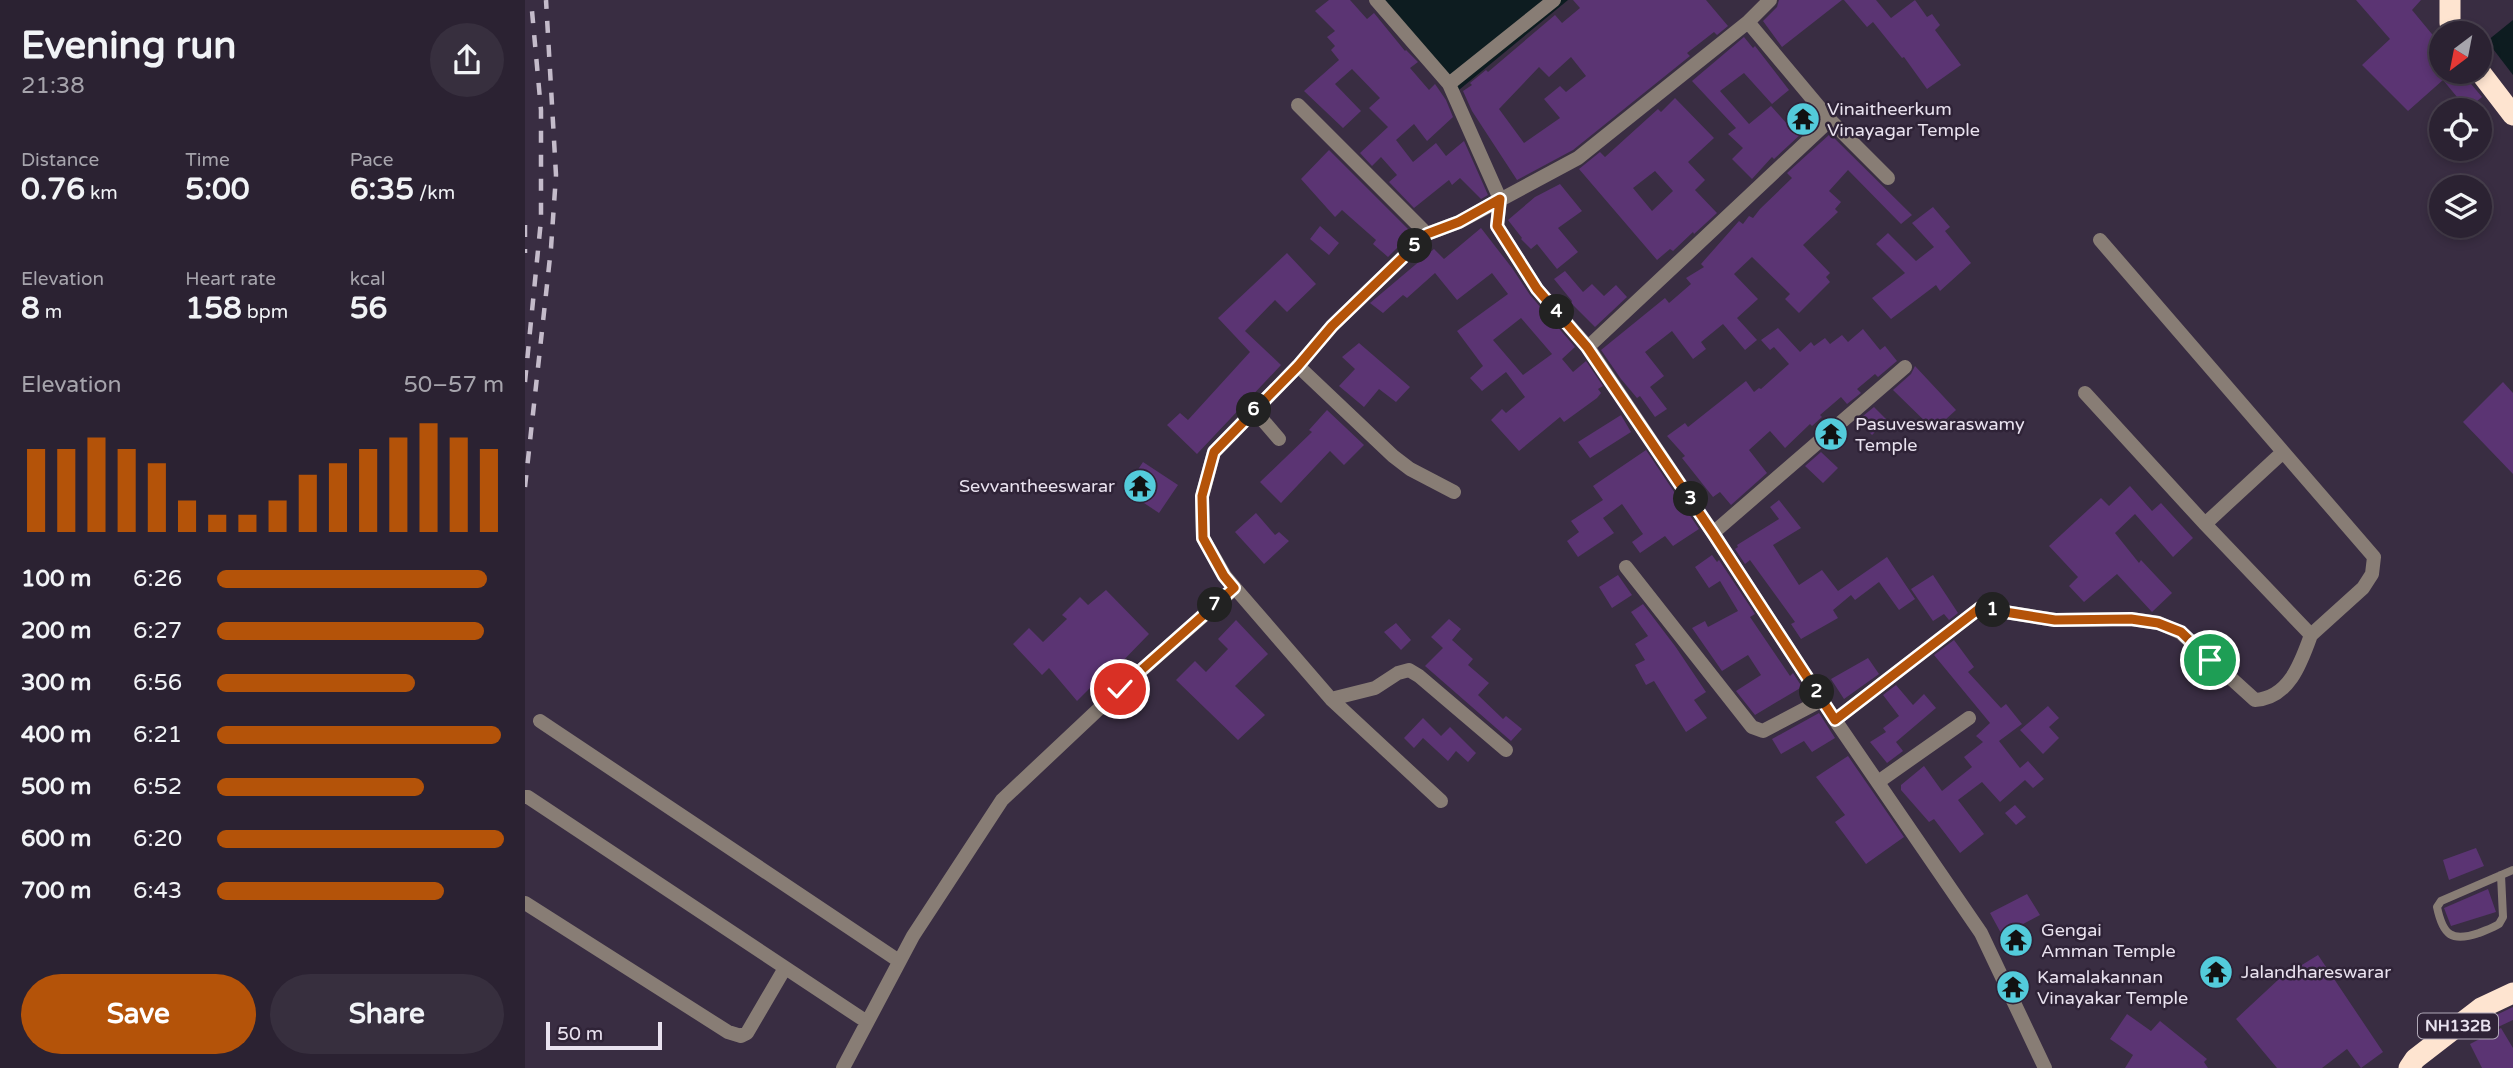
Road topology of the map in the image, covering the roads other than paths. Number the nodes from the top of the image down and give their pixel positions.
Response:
1 (1376, 0) edge
2 (1554, 0) edge
3 (1770, 0) edge
4 (2450, 0) edge
5 (2450, 21) edge
6 (1748, 22) junction
7 (1449, 84) junction
8 (2489, 84) edge
9 (1298, 104) dead end
10 (2513, 115) edge
11 (1830, 120) junction
12 (1888, 178) dead end
13 (1500, 199) junction
14 (1427, 234) junction
15 (2100, 240) dead end
16 (1587, 347) junction
17 (1298, 366) junction
18 (1905, 367) dead end
19 (2085, 393) dead end
20 (1254, 410) junction
21 (1279, 439) dead end
22 (2283, 452) junction
23 (1454, 492) dead end
24 (2205, 524) junction
25 (1713, 533) junction
26 (1626, 567) dead end
27 (1234, 588) junction
28 (2311, 635) junction
29 (1331, 699) junction
30 (1822, 700) junction
31 (1969, 719) dead end
32 (1835, 720) junction
33 (540, 721) dead end
34 (1506, 750) dead end
35 (1878, 782) junction
36 (525, 797) edge
37 (1441, 801) dead end
38 (2513, 870) edge
39 (2501, 875) junction
40 (525, 903) edge
41 (899, 961) junction
42 (785, 968) junction
43 (2513, 993) edge
44 (867, 1023) junction
45 (843, 1068) edge
46 (2045, 1068) edge
47 (2409, 1068) edge

1 - 7 street
2 - 7 street
3 - 6 street
4 - 5 highway
6 - 11 street
6 - 13 street
7 - 13 street
8 - 10 highway
9 - 14 street
11 - 12 street
11 - 16 street
13 - 14 street
13 - 16 street
14 - 17 street
15 - 22 street
16 - 25 street
17 - 20 street
17 - 23 street
18 - 25 street
19 - 24 street
20 - 21 street
20 - 27 street
22 - 24 street
22 - 28 street
24 - 28 street
25 - 30 street
26 - 30 street
27 - 29 street
27 - 41 street
28 - 32 street
29 - 34 street
29 - 37 street
30 - 32 street
31 - 35 street
32 - 35 street
33 - 41 street
35 - 46 street
36 - 42 street
38 - 39 lane
39 - 39 lane
40 - 42 street
41 - 44 street
42 - 44 street
43 - 47 highway, NH132B
44 - 45 street

